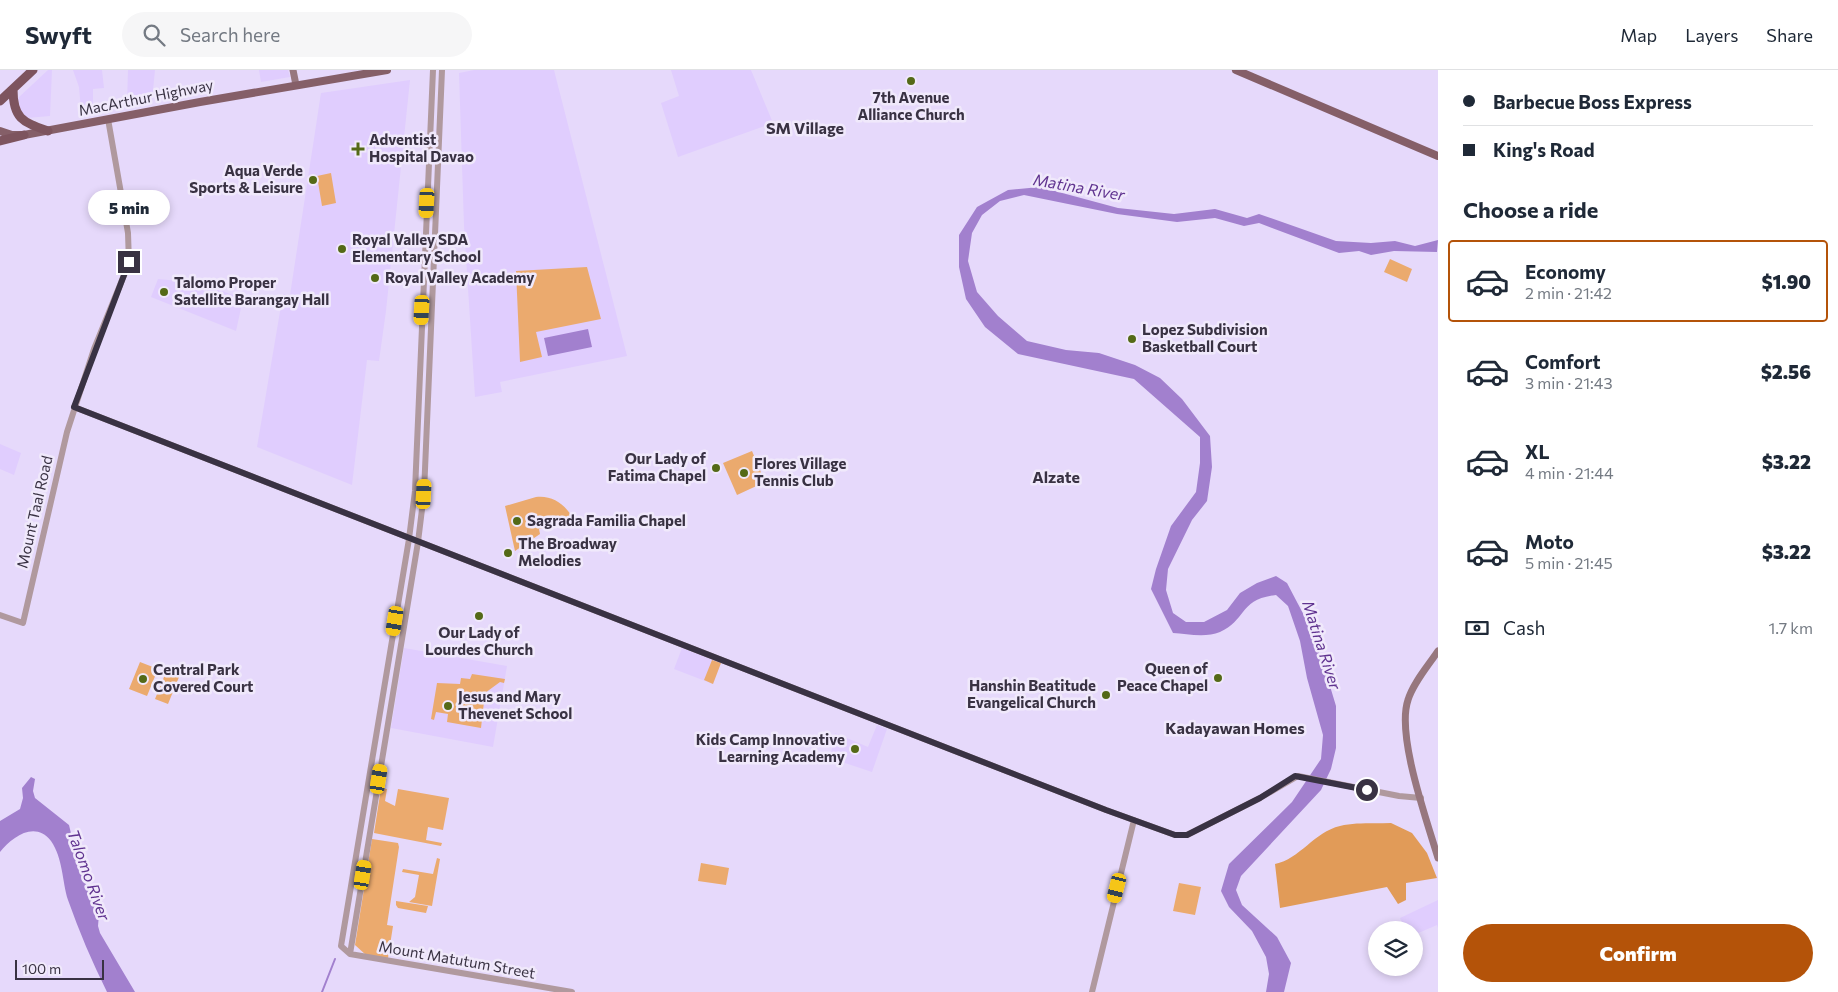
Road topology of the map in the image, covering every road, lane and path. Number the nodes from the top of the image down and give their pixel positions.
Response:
1 (33, 70) edge
2 (293, 70) edge
3 (387, 70) edge
4 (433, 70) edge
5 (442, 70) edge
6 (1236, 70) edge
7 (296, 85) junction
8 (13, 89) junction
9 (0, 94) edge
10 (0, 102) edge
11 (108, 119) junction
12 (0, 131) edge
13 (48, 131) junction
14 (430, 131) junction
15 (439, 131) junction
16 (24, 135) junction
17 (0, 141) edge
18 (1438, 156) edge
19 (427, 217) junction
20 (435, 217) junction
21 (74, 407) junction
22 (409, 539) junction
23 (418, 542) junction
24 (0, 615) edge
25 (1438, 651) edge
26 (1421, 798) junction
27 (1134, 820) junction
28 (1438, 858) edge
29 (350, 954) junction
30 (572, 992) edge
31 (1092, 992) edge

1 - 8 highway
2 - 7 main road
3 - 7 main road, MacArthur Highway
4 - 14 street
5 - 15 street
6 - 18 main road
7 - 11 main road, MacArthur Highway
8 - 9 highway
8 - 10 highway
8 - 13 highway
11 - 13 main road, MacArthur Highway
11 - 21 street, Mount Taal Road
12 - 16 main road, MacArthur Highway
13 - 16 main road, MacArthur Highway
14 - 15 street
14 - 19 street
15 - 20 street
16 - 17 highway
19 - 20 street
19 - 22 street
20 - 23 street
21 - 22 street
21 - 24 street, Mount Taal Road
22 - 23 street
22 - 29 street
23 - 27 street
23 - 29 street
25 - 26 main road
26 - 27 street
26 - 28 main road
27 - 31 street
29 - 30 street, Mount Matutum Street

